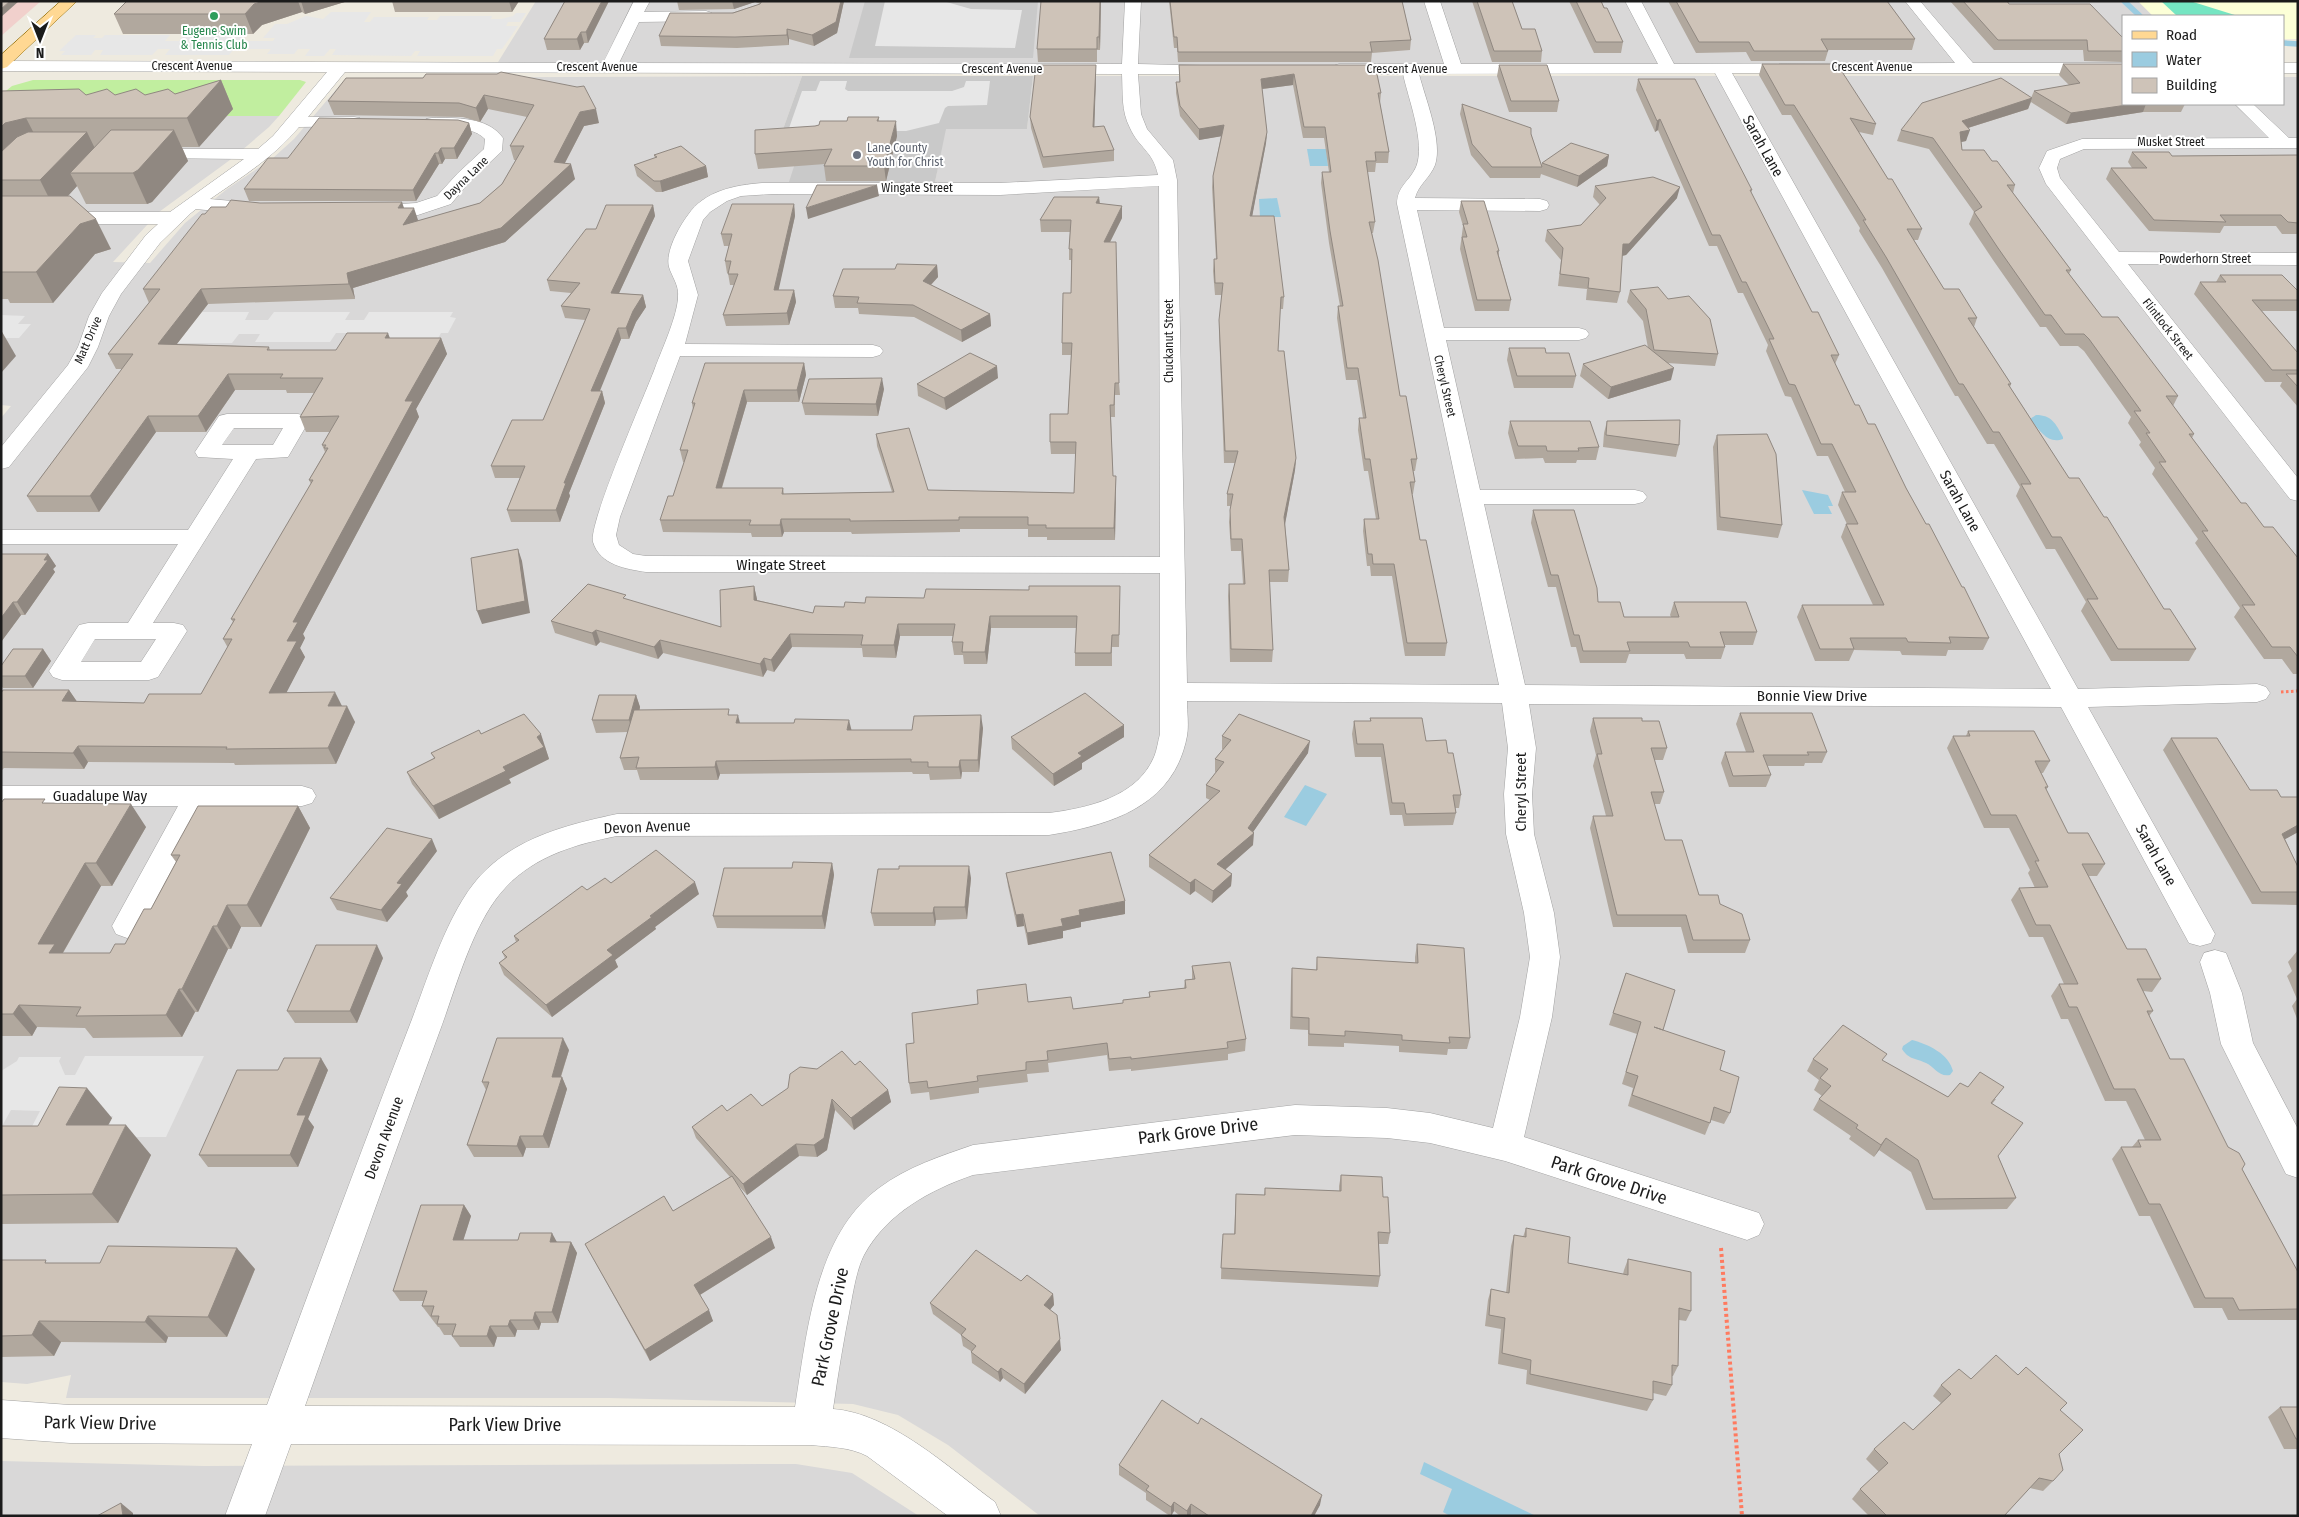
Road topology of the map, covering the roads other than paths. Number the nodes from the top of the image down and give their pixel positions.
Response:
1 (70, 1) edge
2 (642, 1) edge
3 (1133, 1) edge
4 (1432, 1) edge
5 (1633, 1) edge
6 (1912, 1) edge
7 (635, 16) junction
8 (717, 16) edge
9 (1, 65) edge
10 (341, 66) junction
11 (609, 66) junction
12 (1668, 67) junction
13 (1720, 67) junction
14 (1967, 67) junction
15 (1410, 68) junction
16 (2122, 68) edge
17 (2284, 68) edge
18 (2298, 68) edge
19 (1130, 69) junction
20 (1230, 69) edge
21 (1320, 69) edge
22 (1454, 69) junction
23 (2244, 105) edge
24 (295, 122) junction
25 (374, 122) edge
26 (414, 122) edge
27 (2291, 143) edge
28 (130, 154) edge
29 (262, 154) junction
30 (2049, 160) joint
31 (1168, 180) junction
32 (193, 202) junction
33 (74, 204) edge
34 (1406, 204) junction
35 (1540, 205) dead end
36 (283, 210) edge
37 (357, 210) edge
38 (1, 218) edge
39 (60, 218) junction
40 (174, 218) junction
41 (2112, 258) junction
42 (2298, 259) edge
43 (1433, 334) junction
44 (1579, 334) dead end
45 (673, 350) junction
46 (873, 351) dead end
47 (249, 452) dead end
48 (1, 462) edge
49 (2298, 494) edge
50 (1470, 497) junction
51 (1635, 497) dead end
52 (1, 537) edge
53 (194, 537) junction
54 (1171, 565) junction
55 (135, 631) dead end
56 (1173, 692) junction
57 (2257, 693) dead end
58 (1514, 695) junction
59 (2069, 698) junction
60 (1, 796) edge
61 (198, 796) junction
62 (302, 796) dead end
63 (127, 926) dead end
64 (2200, 934) dead end
65 (2215, 962) dead end
66 (2287, 1121) edge
67 (1505, 1146) junction
68 (2298, 1163) edge
69 (1732, 1220) road end
70 (1, 1419) edge
71 (278, 1424) junction
72 (811, 1426) junction
73 (245, 1516) edge
74 (981, 1516) edge

1 - 9 main road
2 - 7 street
3 - 19 street, Chuckanut Street
4 - 22 street
5 - 12 street
6 - 14 street
7 - 8 street
7 - 11 street
9 - 10 street, Crescent Avenue
10 - 11 street, Crescent Avenue
10 - 24 street, Matt Drive
11 - 19 street, Crescent Avenue
12 - 13 street, Crescent Avenue
12 - 22 street, Crescent Avenue
13 - 14 street, Crescent Avenue
13 - 59 street, Sarah Lane
14 - 16 street, Crescent Avenue
15 - 21 street, Crescent Avenue
15 - 22 street, Crescent Avenue
15 - 34 street
17 - 18 street
19 - 20 street, Crescent Avenue
19 - 31 street, Chuckanut Street
23 - 27 street
24 - 25 street
24 - 29 street, Matt Drive
26 - 37 street, Dayna Lane
27 - 30 street, Musket Street
28 - 29 street
29 - 32 street, Matt Drive
30 - 41 street, Flintlock Street
31 - 45 street, Wingate Street
31 - 54 street, Chuckanut Street
32 - 36 street
32 - 40 street, Matt Drive
33 - 39 street
34 - 35 street
34 - 43 street, Cheryl Street
38 - 39 street
39 - 40 street
40 - 48 street, Matt Drive
41 - 42 street, Powderhorn Street
41 - 49 street, Flintlock Street
43 - 44 street, Cheryl Street
43 - 50 street, Cheryl Street
45 - 46 street
45 - 54 street, Wingate Street
47 - 53 street
50 - 51 street
50 - 58 street, Cheryl Street
52 - 53 street
53 - 55 street
54 - 56 street, Chuckanut Street
56 - 58 street, Bonnie View Drive
56 - 71 street, Devon Avenue
57 - 59 street, Bonnie View Drive
58 - 59 street, Bonnie View Drive
58 - 67 street, Cheryl Street
59 - 64 street, Sarah Lane
60 - 61 street, Guadalupe Way
61 - 62 street, Guadalupe Way
61 - 63 street
65 - 66 street
66 - 68 street
67 - 69 street, Park Grove Drive
67 - 72 street, Park Grove Drive
70 - 71 street, Park View Drive
71 - 72 street, Park View Drive
71 - 73 street, Devon Avenue
72 - 74 street, Park View Drive

